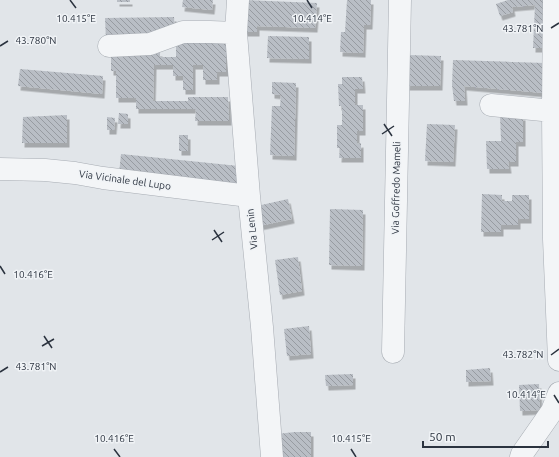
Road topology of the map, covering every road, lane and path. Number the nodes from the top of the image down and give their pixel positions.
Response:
1 (238, 0) edge
2 (400, 0) edge
3 (554, 0) edge
4 (236, 33) junction
5 (109, 46) dead end
6 (491, 104) dead end
7 (556, 111) edge
8 (0, 169) edge
9 (249, 196) junction
10 (393, 352) dead end
11 (559, 360) edge
12 (559, 393) edge
13 (272, 457) edge
14 (521, 457) edge

1 - 4 street, Via Lenin
2 - 10 street, Via Goffredo Mameli
3 - 7 street
4 - 5 street
4 - 9 street, Via Lenin
6 - 7 street
7 - 11 street
8 - 9 street, Via Vicinale del Lupo
9 - 13 street, Via Lenin
12 - 14 street

